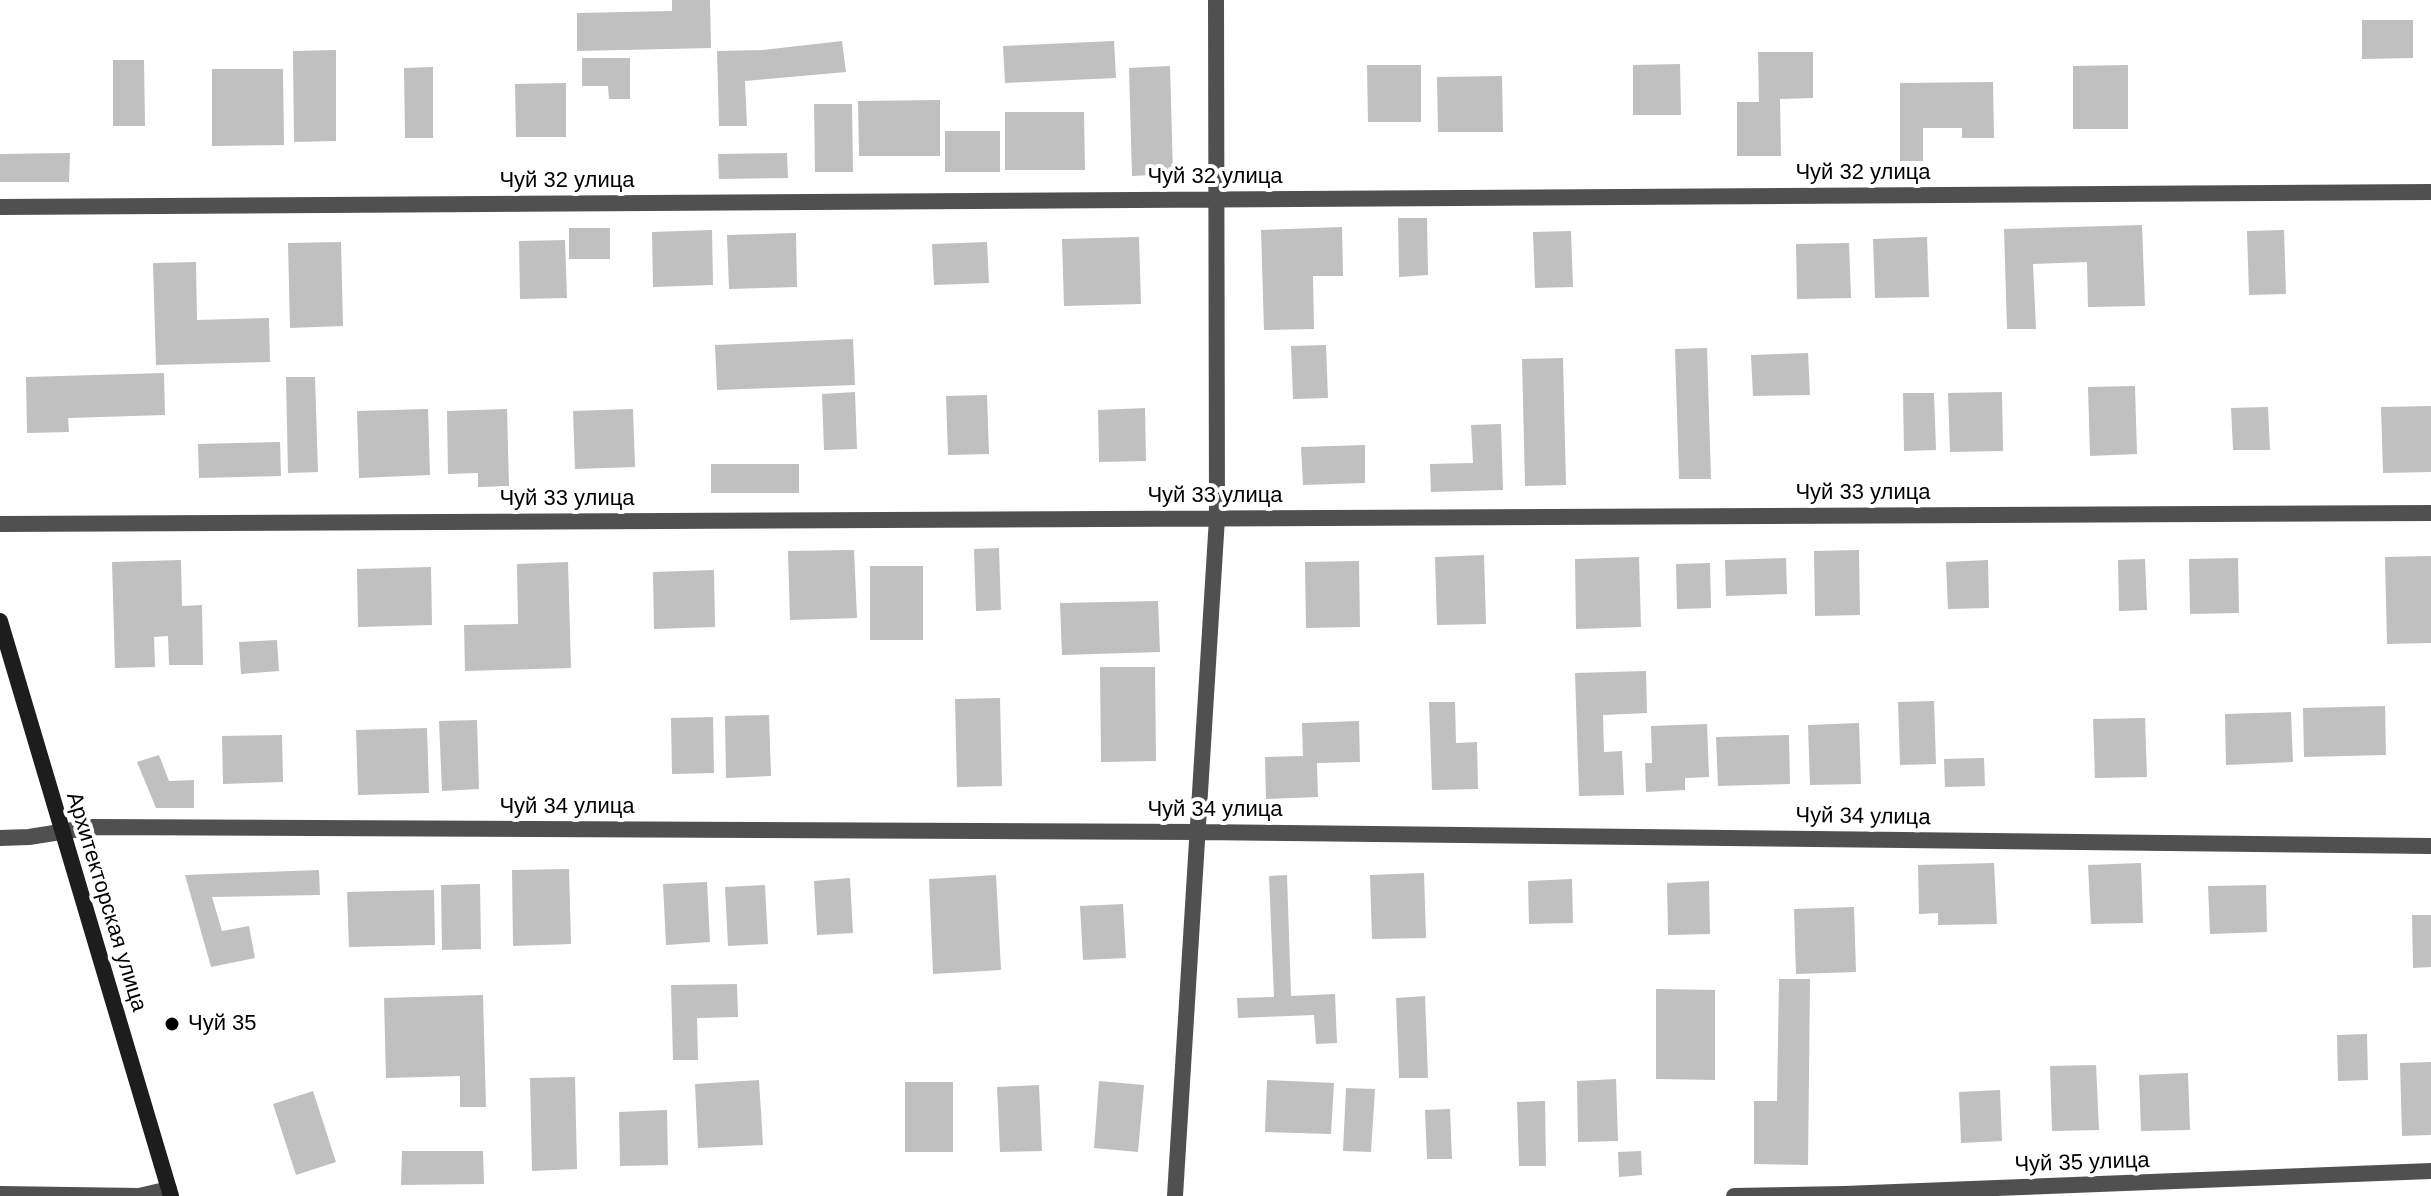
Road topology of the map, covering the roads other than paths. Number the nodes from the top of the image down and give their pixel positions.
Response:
1 (1216, 0) edge
2 (2431, 192) edge
3 (1216, 199) junction
4 (0, 207) edge
5 (2431, 513) edge
6 (1217, 518) junction
7 (0, 524) edge
8 (0, 621) edge
9 (62, 831) junction
10 (1198, 832) junction
11 (0, 838) edge
12 (2431, 846) edge
13 (2431, 1171) edge
14 (170, 1193) edge
15 (0, 1194) edge
16 (1844, 1195) edge
17 (1175, 1196) edge
18 (1734, 1196) edge

1 - 3 street
2 - 3 street, Чуй 32 улица
3 - 4 street, Чуй 32 улица
3 - 6 street
5 - 6 street, Чуй 33 улица
6 - 7 street, Чуй 33 улица
6 - 10 street
8 - 9 street, Архитекторская улица
9 - 10 street, Чуй 34 улица
9 - 11 street, Чуй 34 улица
9 - 14 street, Архитекторская улица
10 - 12 street, Чуй 34 улица
10 - 17 street
13 - 16 street, Чуй 35 улица
14 - 15 street
16 - 18 street, Чуй 35 улица

